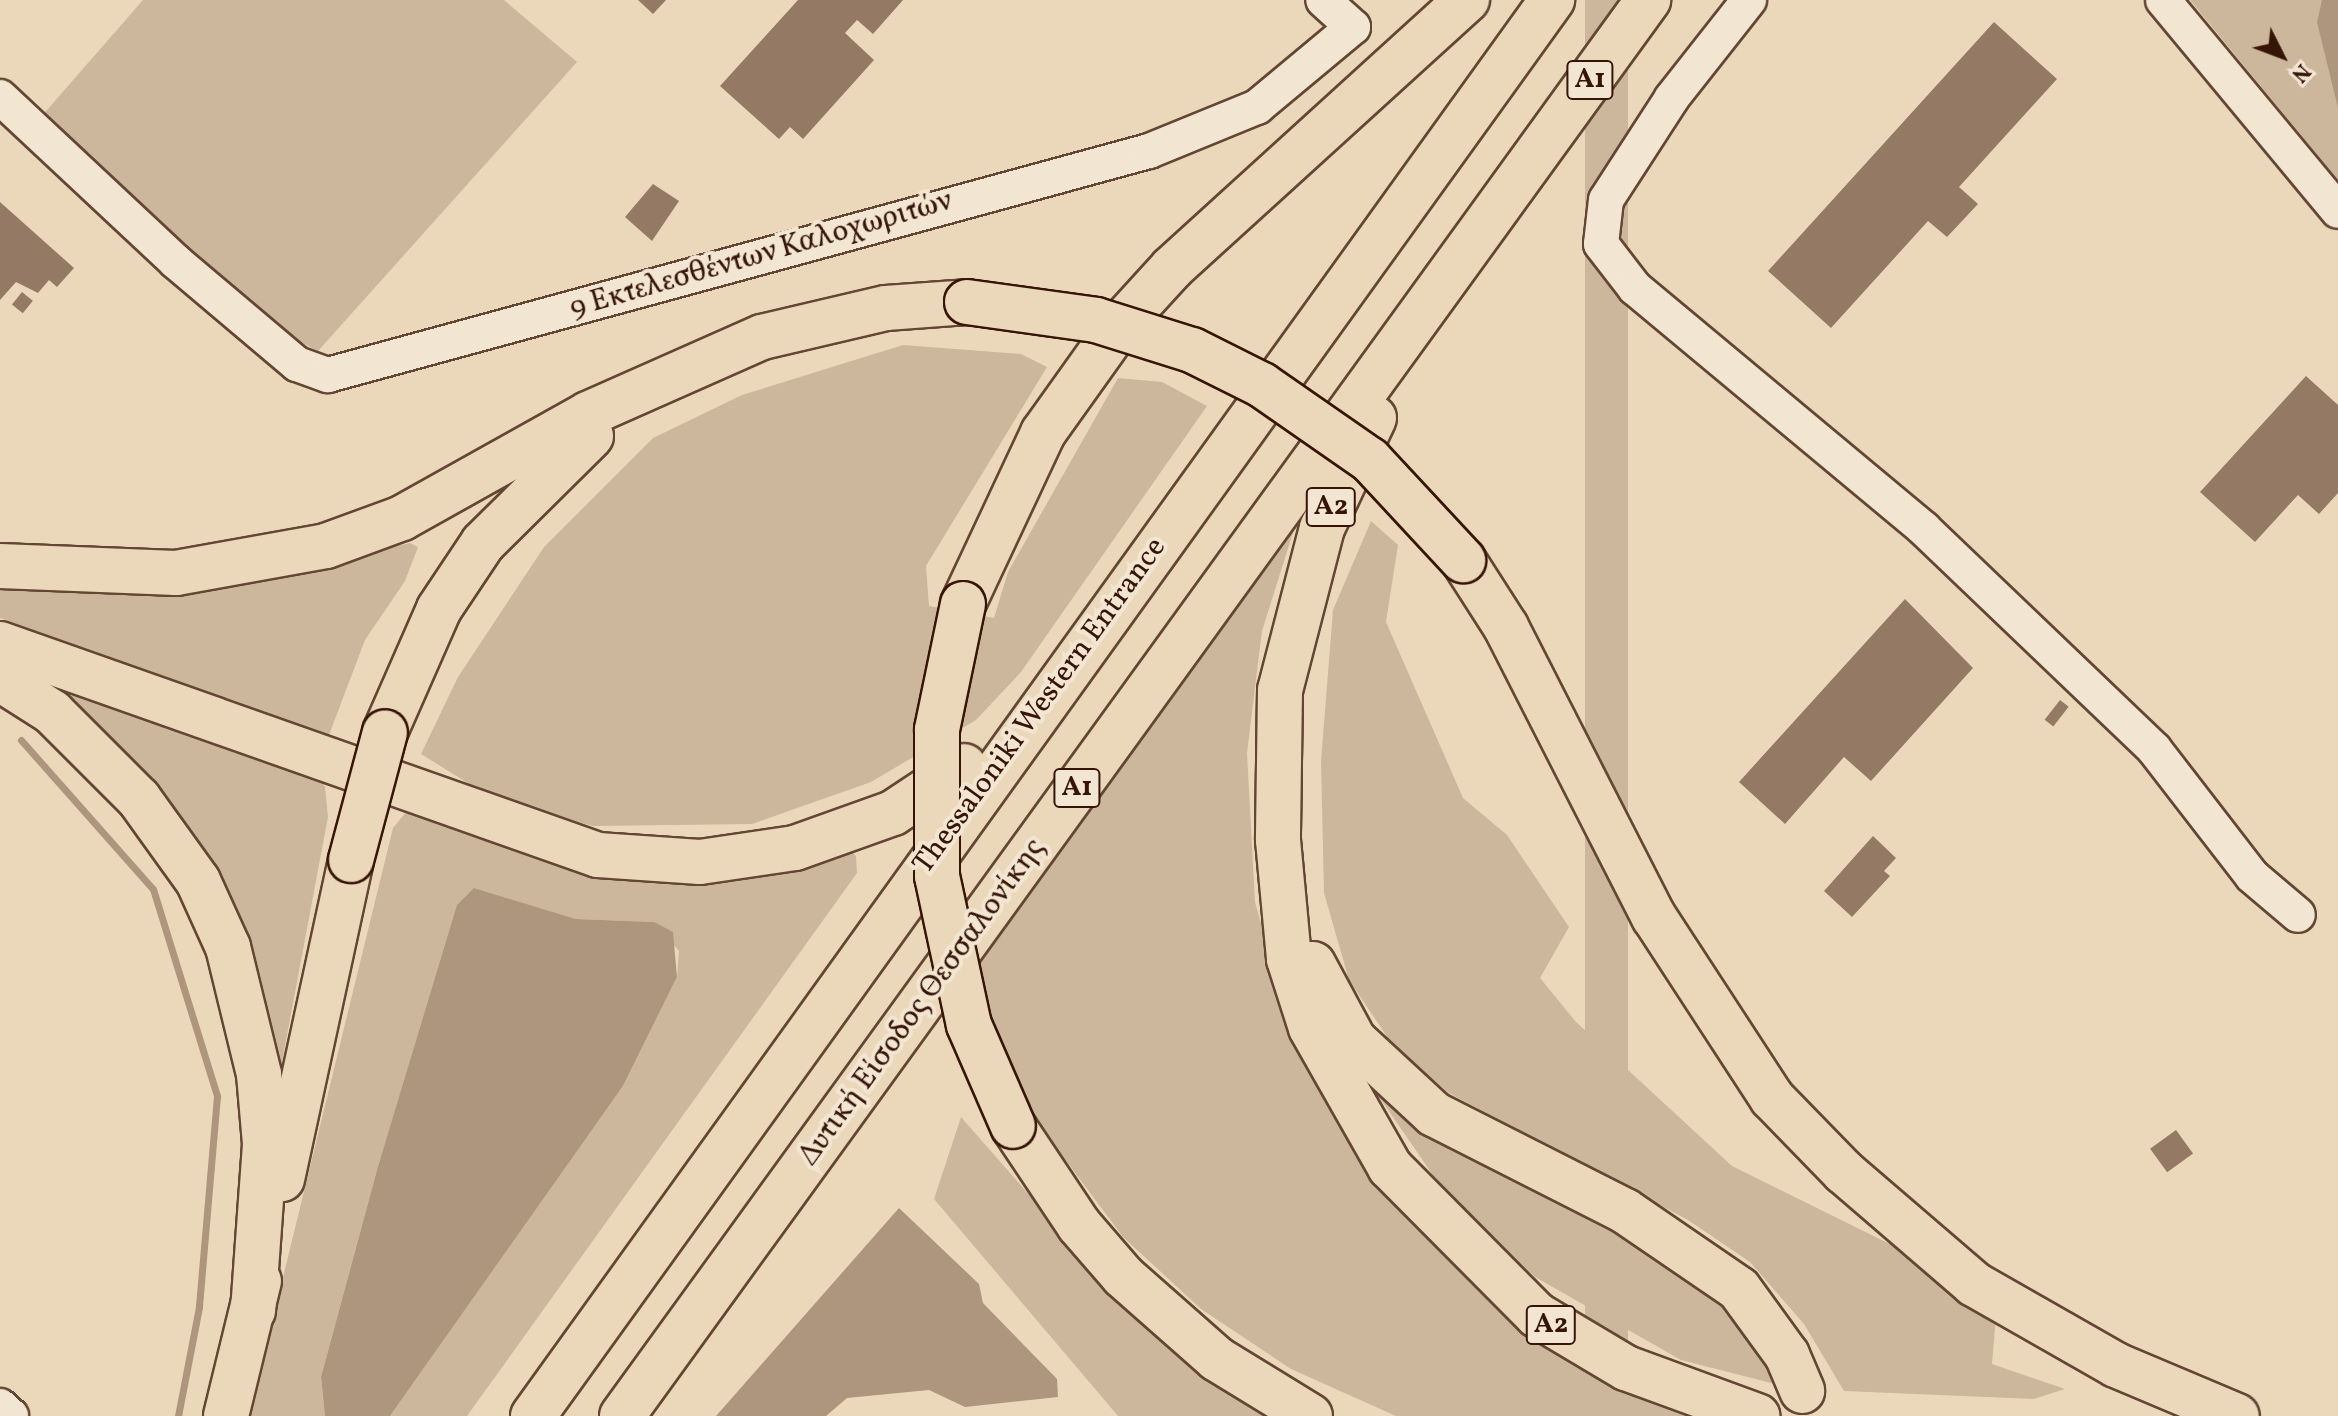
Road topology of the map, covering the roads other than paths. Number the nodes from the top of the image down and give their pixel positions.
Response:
1 (1323, 0) edge
2 (1467, 0) edge
3 (1552, 0) edge
4 (1648, 0) edge
5 (1749, 0) edge
6 (2163, 0) edge
7 (0, 97) edge
8 (1531, 160) junction
9 (2338, 211) edge
10 (646, 392) junction
11 (0, 566) edge
12 (1104, 616) junction
13 (0, 644) edge
14 (0, 679) edge
15 (1284, 900) junction
16 (2298, 915) dead end
17 (253, 1311) junction
18 (1802, 1391) dead end
19 (0, 1406) edge
20 (11, 1416) edge
21 (226, 1416) edge
22 (533, 1416) edge
23 (622, 1416) edge
24 (1310, 1416) edge
25 (1757, 1416) edge
26 (2237, 1416) edge

1 - 7 street, 9 Εκτελεσθέντων Καλοχωριτών
2 - 24 highway, bridge
3 - 12 highway, Thessaloniki Western Entrance / Α1
4 - 8 highway, Α1
5 - 16 street
6 - 9 street
8 - 15 highway, Α2
8 - 23 highway, Δυτική Είσοδος Θεσσαλονίκης / Α1
10 - 11 highway
10 - 17 highway, bridge
10 - 26 highway, bridge
12 - 13 highway
12 - 22 highway, Thessaloniki Western Entrance / Α1
14 - 17 highway
15 - 18 highway
15 - 25 highway, Α2
17 - 21 highway
19 - 20 street

